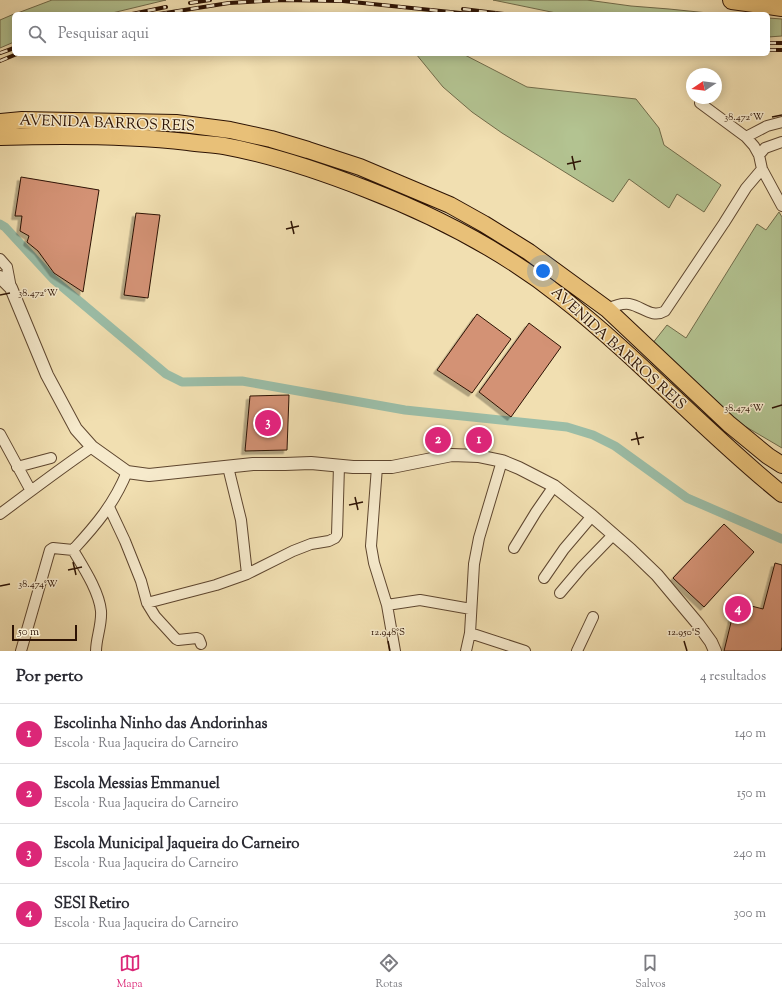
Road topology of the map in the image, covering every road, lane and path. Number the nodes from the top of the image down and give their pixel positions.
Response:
1 (732, 0) edge
2 (782, 7) edge
3 (700, 104) dead end
4 (0, 122) edge
5 (782, 122) edge
6 (746, 136) junction
7 (0, 137) edge
8 (782, 142) edge
9 (759, 155) junction
10 (762, 169) junction
11 (782, 206) edge
12 (0, 259) edge
13 (0, 277) edge
14 (11, 288) junction
15 (607, 308) junction
16 (728, 424) junction
17 (0, 434) edge
18 (92, 447) junction
19 (782, 452) edge
20 (51, 458) dead end
21 (502, 461) junction
22 (782, 465) edge
23 (18, 466) junction
24 (339, 466) junction
25 (228, 467) junction
26 (377, 467) junction
27 (127, 472) junction
28 (554, 486) junction
29 (31, 491) junction
30 (782, 494) edge
31 (110, 507) junction
32 (0, 514) edge
33 (592, 516) junction
34 (613, 535) junction
35 (514, 548) dead end
36 (72, 550) junction
37 (247, 574) junction
38 (544, 578) dead end
39 (560, 593) dead end
40 (147, 603) junction
41 (387, 605) junction
42 (471, 609) junction
43 (593, 617) dead end
44 (470, 633) junction
45 (201, 644) dead end
46 (21, 651) edge
47 (96, 651) edge
48 (394, 651) edge
49 (466, 651) edge
50 (525, 651) edge
51 (577, 651) edge
52 (715, 651) edge

1 - 2 highway
3 - 6 street
4 - 15 main road, AVENIDA BARROS REIS
5 - 6 street
6 - 9 street
7 - 30 main road, AVENIDA BARROS REIS
8 - 9 street
9 - 10 street
10 - 11 street
10 - 15 street
12 - 14 street
13 - 14 street
14 - 18 street
15 - 16 main road, AVENIDA BARROS REIS
16 - 19 main road
16 - 22 main road, AVENIDA BARROS REIS
17 - 23 street
18 - 27 street
18 - 29 street
20 - 23 street
21 - 26 street
21 - 28 street
21 - 42 street
23 - 29 street
24 - 25 street
24 - 26 street
24 - 37 street
25 - 27 street
25 - 37 street
26 - 41 street
27 - 31 street
28 - 33 street
28 - 35 street
29 - 32 street
31 - 36 street
31 - 40 street
33 - 34 street
33 - 38 street
34 - 39 street
34 - 52 street
36 - 46 street
36 - 47 street
37 - 40 street
40 - 45 street
41 - 42 street
41 - 48 street
42 - 44 street
43 - 51 street
44 - 49 street
44 - 50 street

